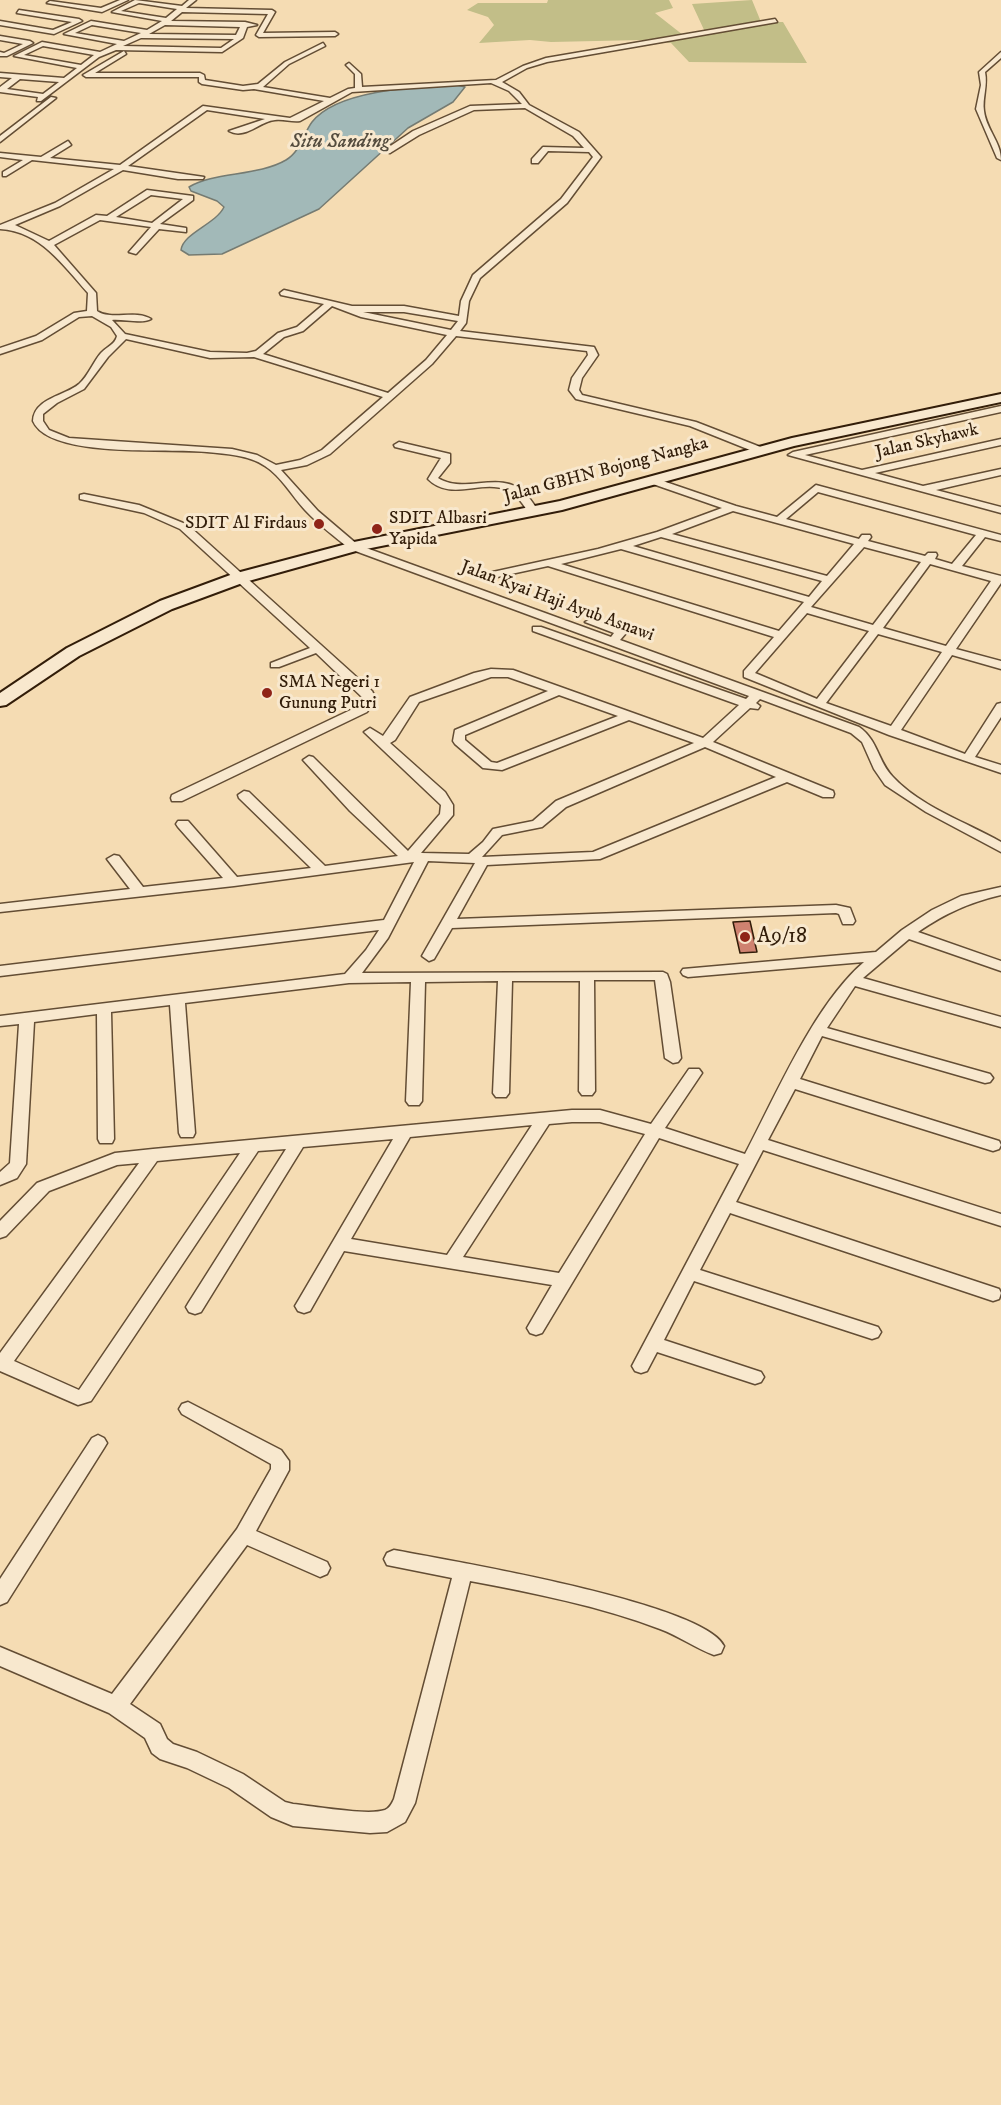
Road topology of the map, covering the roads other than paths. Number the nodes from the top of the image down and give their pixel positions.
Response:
1 (61, 0) edge
2 (125, 0) edge
3 (193, 0) edge
4 (50, 3) junction
5 (182, 9) junction
6 (7, 17) edge
7 (166, 21) junction
8 (775, 21) dead end
9 (245, 24) junction
10 (265, 25) junction
11 (147, 32) junction
12 (335, 34) dead end
13 (258, 35) junction
14 (138, 36) junction
15 (239, 37) junction
16 (0, 38) edge
17 (124, 43) junction
18 (323, 45) dead end
19 (114, 48) junction
20 (124, 53) dead end
21 (0, 54) edge
22 (100, 54) junction
23 (1001, 54) edge
24 (349, 65) dead end
25 (82, 67) junction
26 (0, 70) edge
27 (0, 75) edge
28 (86, 75) junction
29 (19, 76) junction
30 (65, 80) junction
31 (498, 82) junction
32 (234, 87) junction
33 (257, 88) junction
34 (359, 89) junction
35 (225, 94) dead end
36 (329, 100) junction
37 (215, 101) dead end
38 (526, 106) junction
39 (206, 108) junction
40 (270, 119) junction
41 (233, 131) dead end
42 (0, 140) edge
43 (68, 143) dead end
44 (592, 150) junction
45 (387, 151) dead end
46 (0, 155) edge
47 (31, 158) junction
48 (1001, 158) edge
49 (43, 159) junction
50 (535, 161) dead end
51 (18, 166) junction
52 (121, 167) junction
53 (4, 170) edge
54 (201, 177) dead end
55 (183, 178) junction
56 (162, 192) junction
57 (109, 218) junction
58 (156, 225) junction
59 (4, 226) edge
60 (183, 230) dead end
61 (50, 244) junction
62 (133, 252) dead end
63 (284, 293) dead end
64 (331, 303) junction
65 (352, 309) junction
66 (97, 316) junction
67 (147, 319) dead end
68 (463, 319) junction
69 (453, 333) junction
70 (122, 336) junction
71 (0, 351) edge
72 (254, 354) junction
73 (390, 396) junction
74 (1001, 398) edge
75 (1001, 410) edge
76 (1001, 442) edge
77 (399, 445) dead end
78 (765, 449) junction
79 (793, 455) junction
80 (273, 468) junction
81 (1001, 472) edge
82 (860, 474) junction
83 (981, 477) junction
84 (654, 481) junction
85 (1001, 482) edge
86 (922, 490) junction
87 (84, 497) dead end
88 (732, 508) junction
89 (1001, 510) edge
90 (534, 512) junction
91 (777, 518) junction
92 (983, 533) junction
93 (661, 534) junction
94 (1001, 538) edge
95 (863, 540) junction
96 (622, 546) junction
97 (354, 548) junction
98 (930, 558) junction
99 (548, 563) junction
100 (957, 565) junction
101 (488, 576) dead end
102 (1000, 577) edge
103 (239, 578) junction
104 (830, 580) junction
105 (468, 588) junction
106 (809, 605) junction
107 (561, 622) junction
108 (876, 629) junction
109 (782, 636) junction
110 (614, 641) junction
111 (318, 649) junction
112 (950, 650) junction
113 (275, 665) dead end
114 (1001, 665) edge
115 (561, 690) junction
116 (751, 699) junction
117 (0, 701) edge
118 (819, 704) junction
119 (1001, 707) edge
120 (629, 716) junction
121 (370, 732) dead end
122 (893, 732) junction
123 (848, 739) dead end
124 (382, 742) junction
125 (705, 743) junction
126 (968, 759) junction
127 (309, 760) dead end
128 (1001, 769) edge
129 (787, 777) junction
130 (828, 794) dead end
131 (244, 795) dead end
132 (177, 798) dead end
133 (183, 824) dead end
134 (997, 846) edge
135 (416, 858) junction
136 (114, 859) dead end
137 (477, 859) junction
138 (322, 872) junction
139 (234, 882) junction
140 (1001, 891) edge
141 (140, 892) junction
142 (0, 908) edge
143 (848, 921) dead end
144 (389, 924) junction
145 (448, 924) junction
146 (907, 933) junction
147 (429, 956) dead end
148 (880, 956) junction
149 (1001, 966) edge
150 (357, 970) junction
151 (0, 971) edge
152 (688, 972) dead end
153 (587, 976) junction
154 (505, 977) junction
155 (418, 978) junction
156 (852, 980) junction
157 (177, 998) junction
158 (104, 1007) junction
159 (27, 1017) junction
160 (0, 1021) edge
161 (1001, 1022) edge
162 (818, 1030) junction
163 (673, 1058) dead end
164 (694, 1073) dead end
165 (985, 1078) dead end
166 (790, 1082) junction
167 (587, 1091) dead end
168 (501, 1093) dead end
169 (414, 1101) dead end
170 (544, 1119) junction
171 (655, 1131) junction
172 (405, 1132) junction
173 (187, 1133) dead end
174 (106, 1139) dead end
175 (298, 1142) junction
176 (759, 1143) junction
177 (993, 1145) dead end
178 (253, 1146) junction
179 (153, 1155) junction
180 (749, 1161) junction
181 (0, 1179) edge
182 (726, 1205) junction
183 (1001, 1220) edge
184 (0, 1232) edge
185 (340, 1244) junction
186 (451, 1262) junction
187 (690, 1273) junction
188 (563, 1280) junction
189 (993, 1294) dead end
190 (304, 1306) dead end
191 (195, 1307) dead end
192 (536, 1328) dead end
193 (872, 1332) dead end
194 (653, 1343) junction
195 (1, 1364) edge
196 (641, 1366) dead end
197 (755, 1377) dead end
198 (188, 1409) dead end
199 (98, 1443) dead end
200 (244, 1535) junction
201 (394, 1559) dead end
202 (320, 1568) dead end
203 (463, 1572) junction
204 (0, 1596) edge
205 (714, 1646) dead end
206 (0, 1656) edge
207 (116, 1706) junction

1 - 4 street
2 - 4 street
3 - 5 street
4 - 6 street
5 - 7 street
5 - 7 street
5 - 10 street
6 - 6 street
7 - 9 street
7 - 11 street
8 - 31 street
9 - 10 street
9 - 15 street
10 - 13 street
11 - 14 street
11 - 17 street
12 - 13 street
13 - 15 street
14 - 15 street
14 - 17 street
15 - 19 street
16 - 21 street
17 - 19 street
18 - 33 street
19 - 22 street
20 - 28 street
22 - 25 street
22 - 25 street
23 - 48 street
24 - 34 street
25 - 30 street
26 - 29 street
27 - 29 street
28 - 32 street
28 - 42 street
29 - 30 street
29 - 30 street
31 - 34 street
31 - 38 street
32 - 33 street
32 - 35 street
33 - 36 street
34 - 36 street
36 - 40 street
37 - 39 street
38 - 44 street
38 - 45 street
39 - 40 street
39 - 52 street
40 - 41 street
43 - 49 street
44 - 50 street
44 - 68 street
46 - 47 street
47 - 49 street
47 - 51 street
49 - 51 street
49 - 52 street
51 - 53 street
52 - 55 street
52 - 59 street
54 - 55 street
55 - 56 street
56 - 57 street
56 - 58 street
57 - 58 street
57 - 61 street
58 - 60 street
58 - 62 street
59 - 61 street
61 - 66 street
63 - 64 street
64 - 65 street
64 - 72 street
65 - 68 street
65 - 69 street
66 - 67 street
66 - 70 street
66 - 71 street
68 - 69 street
69 - 73 street
69 - 78 street
70 - 72 street
70 - 80 street, Jalan Kyai Haji Ayub Asnawi
72 - 73 street
73 - 80 street
74 - 78 street, Jalan GBHN Bojong Nangka
75 - 79 street
76 - 82 street, Jalan Skyhawk
77 - 90 street
78 - 79 street
78 - 84 street, Jalan GBHN Bojong Nangka
79 - 82 street
80 - 97 street, Jalan Kyai Haji Ayub Asnawi
81 - 83 street
82 - 86 street
83 - 85 street
83 - 86 street
84 - 88 street
84 - 90 street, Jalan GBHN Bojong Nangka
86 - 89 street
87 - 103 street
88 - 91 street
88 - 93 street
90 - 97 street, Jalan GBHN Bojong Nangka
91 - 92 street
91 - 95 street
92 - 94 street
92 - 100 street
93 - 96 street
93 - 104 street
95 - 98 street
95 - 104 street
96 - 99 street
96 - 106 street
97 - 103 street, Jalan GBHN Bojong Nangka
97 - 105 street, Jalan Kyai Haji Ayub Asnawi
98 - 100 street
98 - 108 street
99 - 101 street
99 - 109 street
100 - 102 street
102 - 112 street
103 - 111 street
103 - 117 street, Jalan GBHN Bojong Nangka
104 - 106 street
105 - 107 street, Jalan Kyai Haji Ayub Asnawi
105 - 110 street
106 - 108 street
106 - 109 street
107 - 110 street, Jalan Kyai Haji Ayub Asnawi
107 - 116 street
108 - 112 street
108 - 118 street
109 - 118 street
110 - 116 street, Jalan Kyai Haji Ayub Asnawi
111 - 113 street
111 - 132 street
112 - 114 street
112 - 122 street
115 - 120 street
115 - 120 street
115 - 124 street
116 - 123 street
116 - 125 street
116 - 134 street, Jalan Kyai Haji Ayub Asnawi
118 - 122 street
119 - 126 street
120 - 125 street
121 - 124 street
122 - 126 street
124 - 135 street
125 - 129 street
125 - 137 street
126 - 128 street
127 - 135 street
129 - 130 street
129 - 137 street
131 - 138 street
133 - 139 street
135 - 137 street
135 - 138 street
135 - 144 street
136 - 141 street
137 - 145 street
138 - 139 street
139 - 141 street
140 - 146 street
141 - 142 street
143 - 145 street
144 - 150 street
144 - 151 street
145 - 147 street
146 - 148 street
146 - 149 street
148 - 152 street
148 - 156 street
150 - 155 street
150 - 157 street
153 - 154 street
153 - 163 street
153 - 167 street
154 - 155 street
154 - 168 street
155 - 169 street
156 - 161 street
156 - 162 street
157 - 158 street
157 - 173 street
158 - 159 street
158 - 174 street
159 - 160 street
159 - 181 street
162 - 165 street
162 - 166 street
164 - 171 street
166 - 176 street
166 - 177 street
170 - 171 street
170 - 172 street
170 - 186 street
171 - 180 street
171 - 188 street
172 - 175 street
172 - 185 street
175 - 178 street
175 - 191 street
176 - 180 street
176 - 183 street
178 - 179 street
178 - 195 street
179 - 184 street
179 - 195 street
180 - 182 street
182 - 187 street
182 - 189 street
185 - 186 street
185 - 190 street
186 - 188 street
187 - 193 street
187 - 194 street
188 - 192 street
194 - 196 street
194 - 197 street
198 - 200 street
199 - 204 street
200 - 202 street
200 - 207 street
201 - 203 street
203 - 205 street
203 - 207 street
206 - 207 street

